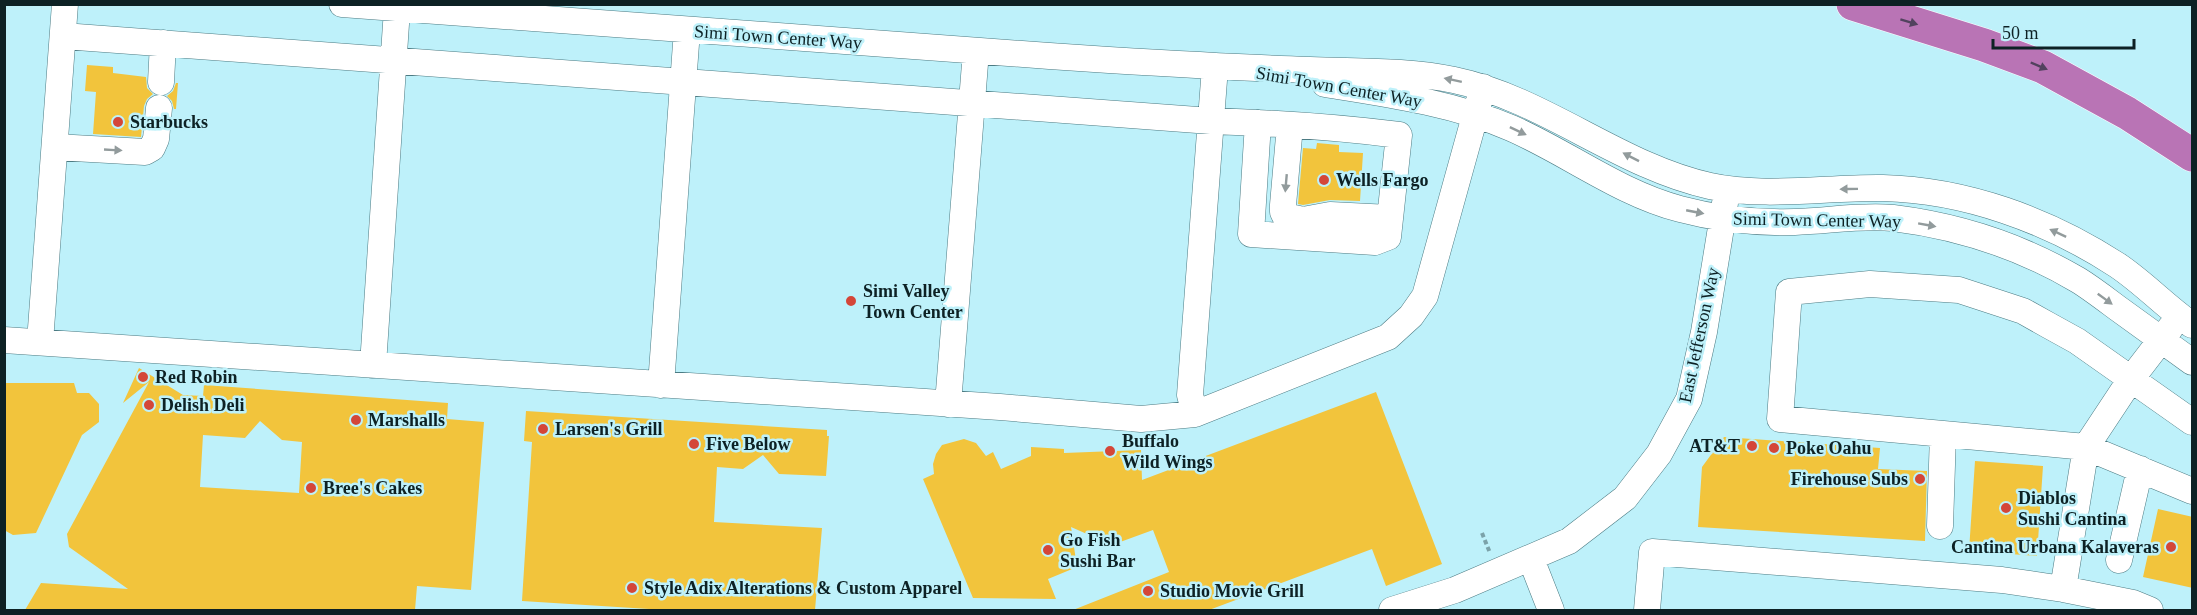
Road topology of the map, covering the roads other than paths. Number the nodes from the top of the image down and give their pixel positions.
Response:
1 (65, 4) edge
2 (342, 4) edge
3 (1853, 4) edge
4 (397, 9) junction
5 (687, 30) junction
6 (63, 36) junction
7 (163, 43) junction
8 (976, 51) junction
9 (395, 60) junction
10 (1215, 67) junction
11 (683, 81) junction
12 (161, 82) dead end
13 (1483, 87) junction
14 (971, 103) junction
15 (159, 108) dead end
16 (1475, 114) junction
17 (1211, 121) junction
18 (1258, 123) junction
19 (1290, 125) junction
20 (55, 147) junction
21 (2193, 155) edge
22 (1726, 190) junction
23 (1390, 218) junction
24 (1723, 218) junction
25 (2186, 321) edge
26 (4, 340) edge
27 (2162, 340) junction
28 (40, 342) junction
29 (2193, 362) edge
30 (373, 365) junction
31 (2131, 379) junction
32 (661, 385) junction
33 (948, 404) junction
34 (1195, 414) junction
35 (2193, 422) edge
36 (1943, 434) junction
37 (2086, 447) junction
38 (2140, 470) junction
39 (2193, 491) edge
40 (1940, 526) dead end
41 (1531, 559) junction
42 (2119, 560) dead end
43 (2063, 589) junction
44 (1392, 610) edge
45 (1551, 610) edge
46 (1647, 610) edge
47 (2150, 610) edge

1 - 6 street
2 - 4 street, Simi Town Center Way
3 -> 21 highway
4 - 5 street, Simi Town Center Way
4 - 9 street
5 - 8 street, Simi Town Center Way
5 - 11 street
6 - 7 street
6 - 20 street
7 - 9 street
7 - 12 street
8 - 10 street, Simi Town Center Way
8 - 14 street
9 - 11 street
9 - 30 street
13 -> 10 street, Simi Town Center Way
10 - 16 street, Simi Town Center Way
10 - 17 street
11 - 14 street
11 - 32 street
13 - 16 street
22 -> 13 street, Simi Town Center Way
14 - 17 street
14 - 33 street
20 -> 15 street
16 -> 24 street, Simi Town Center Way
16 - 34 street
17 - 18 street
17 - 34 street
18 - 19 street
18 - 23 street
19 - 23 street
19 -> 23 street
20 - 28 street
22 - 24 street, East Jefferson Way
25 -> 22 street, Simi Town Center Way
24 -> 27 street, Simi Town Center Way
24 - 41 street, East Jefferson Way
25 - 27 street
26 - 28 street
27 - 29 street, Simi Town Center Way
27 - 31 street
28 - 30 street
30 - 32 street
31 - 35 street
31 - 36 street
31 - 37 street
32 - 33 street
33 - 34 street
36 - 37 street
36 - 40 street
37 - 38 street
37 - 43 street
38 - 39 street
38 - 42 street
41 - 44 street, East Jefferson Way
41 - 45 street
43 - 46 street
43 - 47 street

